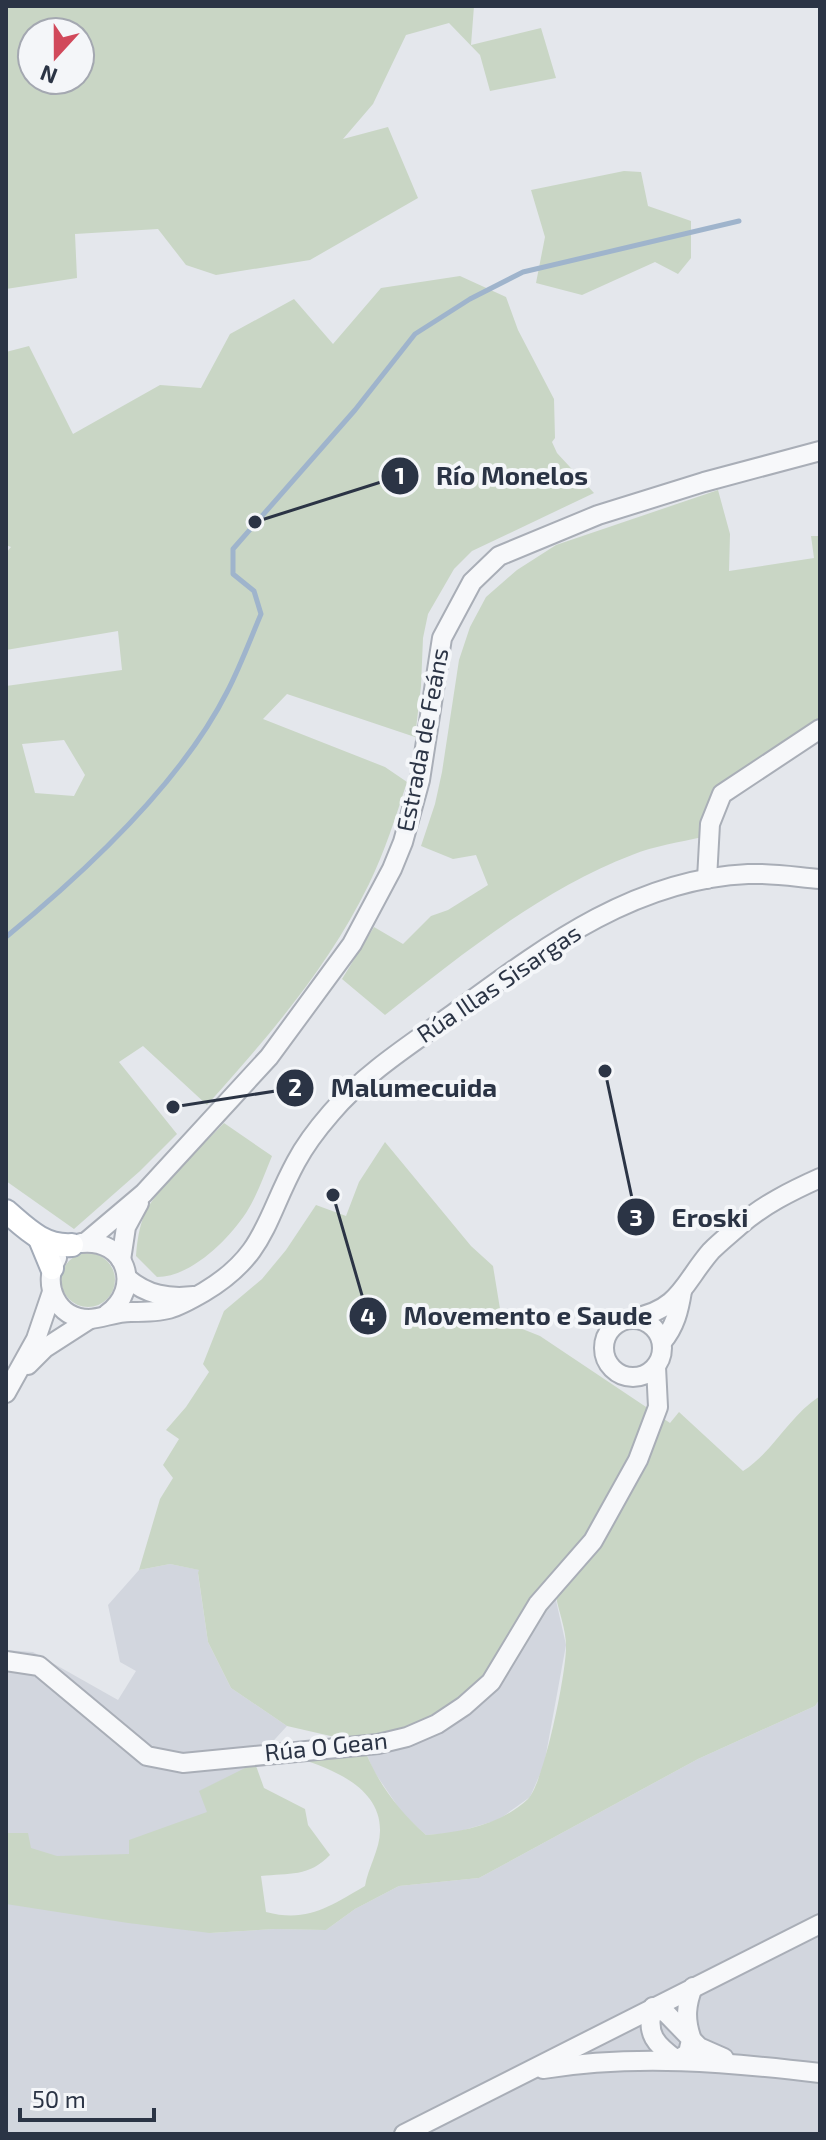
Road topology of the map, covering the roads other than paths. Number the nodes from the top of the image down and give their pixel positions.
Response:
1 (820, 451) edge
2 (820, 729) edge
3 (707, 879) junction
4 (820, 879) edge
5 (820, 1178) edge
6 (144, 1193) junction
7 (6, 1211) edge
8 (40, 1239) junction
9 (79, 1244) junction
10 (121, 1260) junction
11 (52, 1268) junction
12 (127, 1278) junction
13 (682, 1291) junction
14 (52, 1292) junction
15 (197, 1296) junction
16 (98, 1316) junction
17 (633, 1318) junction
18 (662, 1342) junction
19 (656, 1367) junction
20 (17, 1375) junction
21 (6, 1393) edge
22 (6, 1661) edge
23 (820, 1924) edge
24 (693, 1987) junction
25 (653, 2007) junction
26 (691, 2040) junction
27 (677, 2060) junction
28 (733, 2063) junction
29 (524, 2072) junction
30 (820, 2073) edge
31 (427, 2120) junction
32 (393, 2134) edge
33 (404, 2134) edge

1 - 6 street, Estrada de Feáns
2 - 3 street
3 - 4 street, Rúa Illas Sisargas
3 - 15 street, Rúa Illas Sisargas
5 - 13 street
6 - 9 street, Estrada de Feáns
6 - 10 street, Estrada de Feáns
7 - 8 main road
8 - 9 main road
8 - 11 main road
9 - 10 street
9 - 11 street, Estrada de Feáns
10 - 12 street
11 - 14 street
12 - 15 street
12 - 16 street
13 - 17 street
13 - 18 street
14 - 16 street
14 - 20 street
15 - 16 street, Rúa Illas Sisargas
16 - 20 street
17 - 18 street
17 - 19 street
18 - 19 street
19 - 22 street, Rúa O Gean
20 - 21 street
23 - 24 street
24 - 25 street
24 - 26 street
25 - 26 street
25 - 27 street
25 - 29 street
26 - 27 street
26 - 28 street
27 - 28 street
27 - 29 street
28 - 30 street
29 - 31 street
31 - 32 street
31 - 33 street

